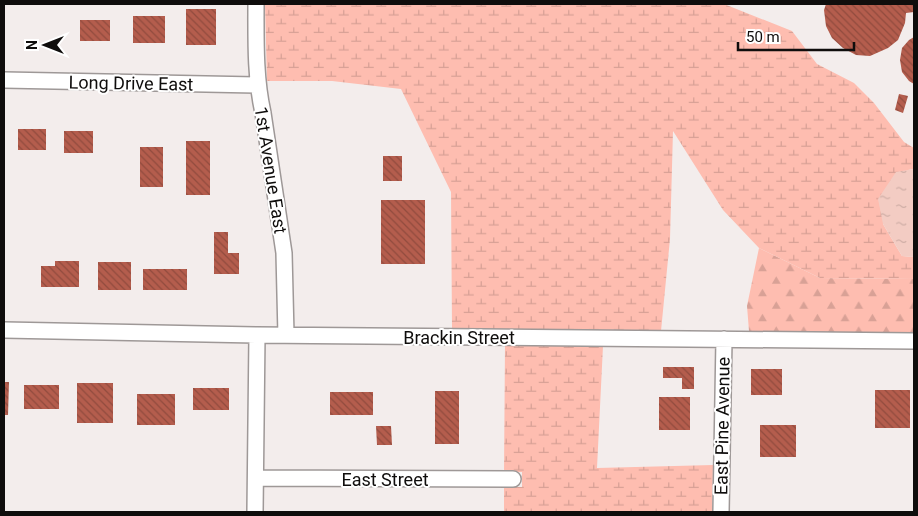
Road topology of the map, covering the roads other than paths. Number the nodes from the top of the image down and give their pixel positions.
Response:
1 (256, 4) edge
2 (4, 80) edge
3 (258, 85) junction
4 (4, 330) edge
5 (257, 335) junction
6 (286, 336) junction
7 (724, 339) junction
8 (914, 341) edge
9 (256, 478) junction
10 (514, 479) dead end
11 (255, 512) edge
12 (721, 512) edge

1 - 3 street, 1st Avenue East
2 - 3 street, Long Drive East
3 - 6 street, 1st Avenue East
4 - 5 street, Brackin Street
5 - 6 street, Brackin Street
5 - 9 street
6 - 7 street, Brackin Street
7 - 8 street, Brackin Street
7 - 12 street, East Pine Avenue
9 - 10 street, East Street
9 - 11 street

